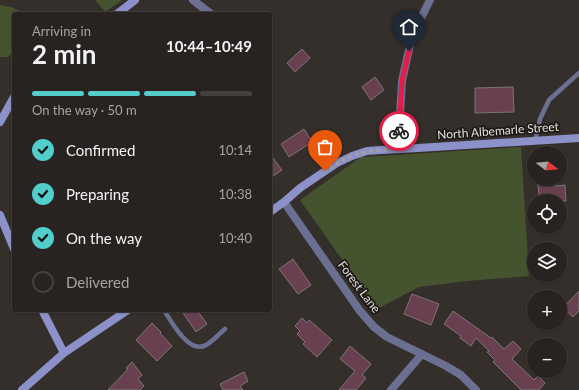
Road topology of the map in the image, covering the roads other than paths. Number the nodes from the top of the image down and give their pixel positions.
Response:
1 (135, 0) edge
2 (193, 0) edge
3 (430, 0) edge
4 (119, 12) edge
5 (208, 12) edge
6 (579, 73) edge
7 (12, 101) edge
8 (0, 122) edge
9 (579, 138) edge
10 (535, 141) junction
11 (398, 149) junction
12 (284, 202) junction
13 (272, 211) edge
14 (0, 215) edge
15 (12, 244) edge
16 (43, 312) edge
17 (125, 312) edge
18 (165, 312) edge
19 (225, 329) dead end
20 (64, 353) junction
21 (422, 354) junction
22 (22, 390) edge
23 (391, 390) edge
24 (476, 390) edge

1 - 4 street
2 - 5 street
3 - 11 street
6 - 10 lane
7 - 8 street
9 - 10 street, North Albemarle Street
10 - 11 street, North Albemarle Street
11 - 12 street, North Albemarle Street
12 - 13 street, North Albemarle Street
12 - 21 street, Forest Lane
14 - 15 street
16 - 20 street
17 - 20 street
18 - 19 lane
20 - 22 street
21 - 23 street
21 - 24 street, Forest Lane

